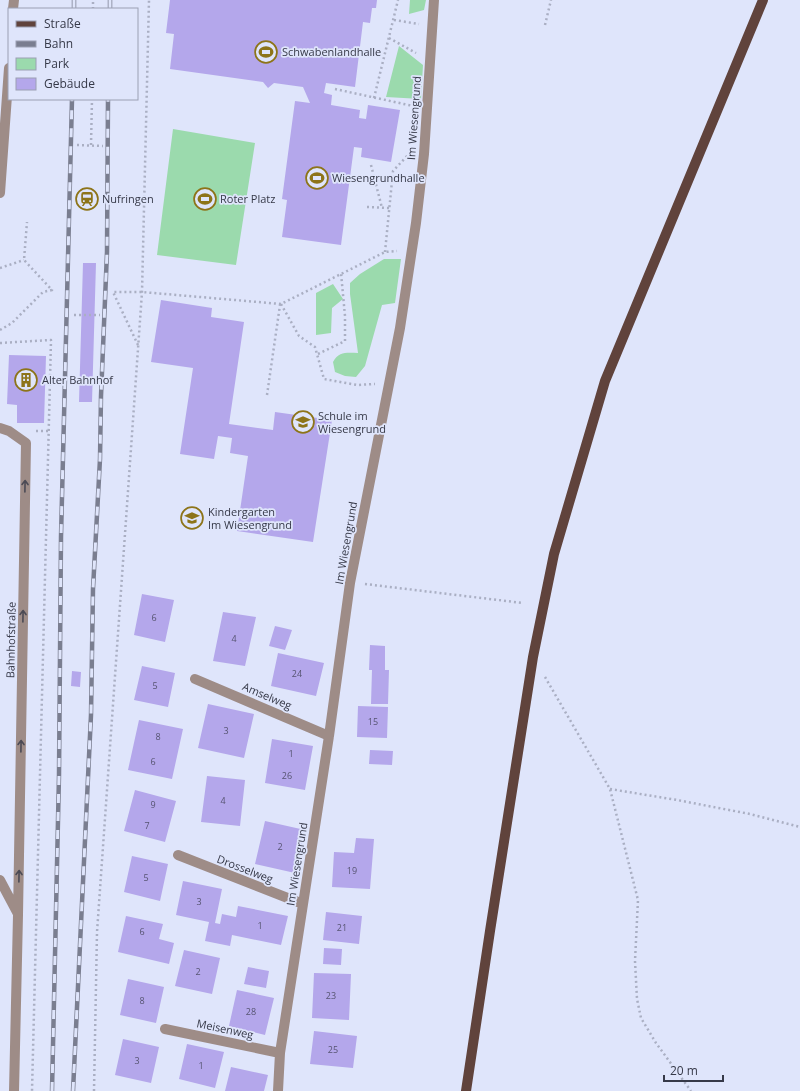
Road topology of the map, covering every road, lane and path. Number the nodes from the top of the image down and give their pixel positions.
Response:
1 (149, 0) edge
2 (398, 0) edge
3 (434, 0) edge
4 (551, 0) edge
5 (762, 0) edge
6 (394, 20) junction
7 (545, 25) dead end
8 (432, 26) junction
9 (389, 38) junction
10 (430, 62) junction
11 (8, 82) edge
12 (335, 89) dead end
13 (374, 98) junction
14 (92, 100) edge
15 (427, 109) junction
16 (425, 139) junction
17 (77, 145) dead end
18 (91, 145) junction
19 (103, 146) dead end
20 (371, 164) dead end
21 (0, 193) edge
22 (367, 207) dead end
23 (382, 208) junction
24 (390, 208) junction
25 (26, 222) dead end
26 (412, 250) junction
27 (385, 252) junction
28 (24, 260) junction
29 (0, 268) edge
30 (341, 273) junction
31 (142, 292) junction
32 (281, 304) junction
33 (74, 315) dead end
34 (100, 315) dead end
35 (0, 330) edge
36 (0, 343) edge
37 (138, 345) junction
38 (318, 354) junction
39 (389, 383) junction
40 (267, 395) dead end
41 (5, 430) edge
42 (350, 583) junction
43 (523, 603) dead end
44 (534, 657) junction
45 (195, 679) dead end
46 (329, 736) junction
47 (610, 789) junction
48 (800, 827) edge
49 (178, 855) dead end
50 (0, 880) edge
51 (304, 904) junction
52 (18, 915) junction
53 (165, 1029) dead end
54 (280, 1053) junction
55 (14, 1091) edge
56 (32, 1091) edge
57 (94, 1091) edge
58 (278, 1091) edge
59 (466, 1091) edge
60 (691, 1091) edge

1 - 31 path
2 - 6 path
3 - 8 street, Im Wiesengrund
4 - 7 path
5 - 44 main road
6 - 8 path
6 - 9 path
8 - 10 street, Im Wiesengrund
9 - 10 path
9 - 13 path
10 - 15 street, Im Wiesengrund
11 - 21 street
12 - 13 path
13 - 15 path
14 - 18 path
15 - 16 street, Im Wiesengrund
16 - 24 path
16 - 26 street, Im Wiesengrund
17 - 18 path
18 - 19 path
20 - 23 path
22 - 23 path
23 - 24 path
24 - 27 path
25 - 28 path
26 - 27 path
26 - 39 street, Im Wiesengrund
27 - 30 path
28 - 29 path
28 - 35 path
30 - 32 path
30 - 38 path
31 - 32 path
31 - 37 path
31 - 37 path
32 - 38 path
32 - 40 path
33 - 34 path
36 - 56 path
37 - 57 path
38 - 39 path
39 - 42 street, Im Wiesengrund
52 -> 41 street, Bahnhofstraße
42 - 43 path
42 - 46 street, Im Wiesengrund
44 - 47 path
44 - 59 main road
45 - 46 street, Amselweg
46 - 51 street, Im Wiesengrund
47 - 48 path
47 - 60 path
49 - 51 street, Drosselweg
50 - 52 street, Bahnhofstraße
51 - 54 street, Im Wiesengrund
52 - 55 street, Bahnhofstraße
53 - 54 street, Meisenweg
54 - 58 street, Im Wiesengrund

